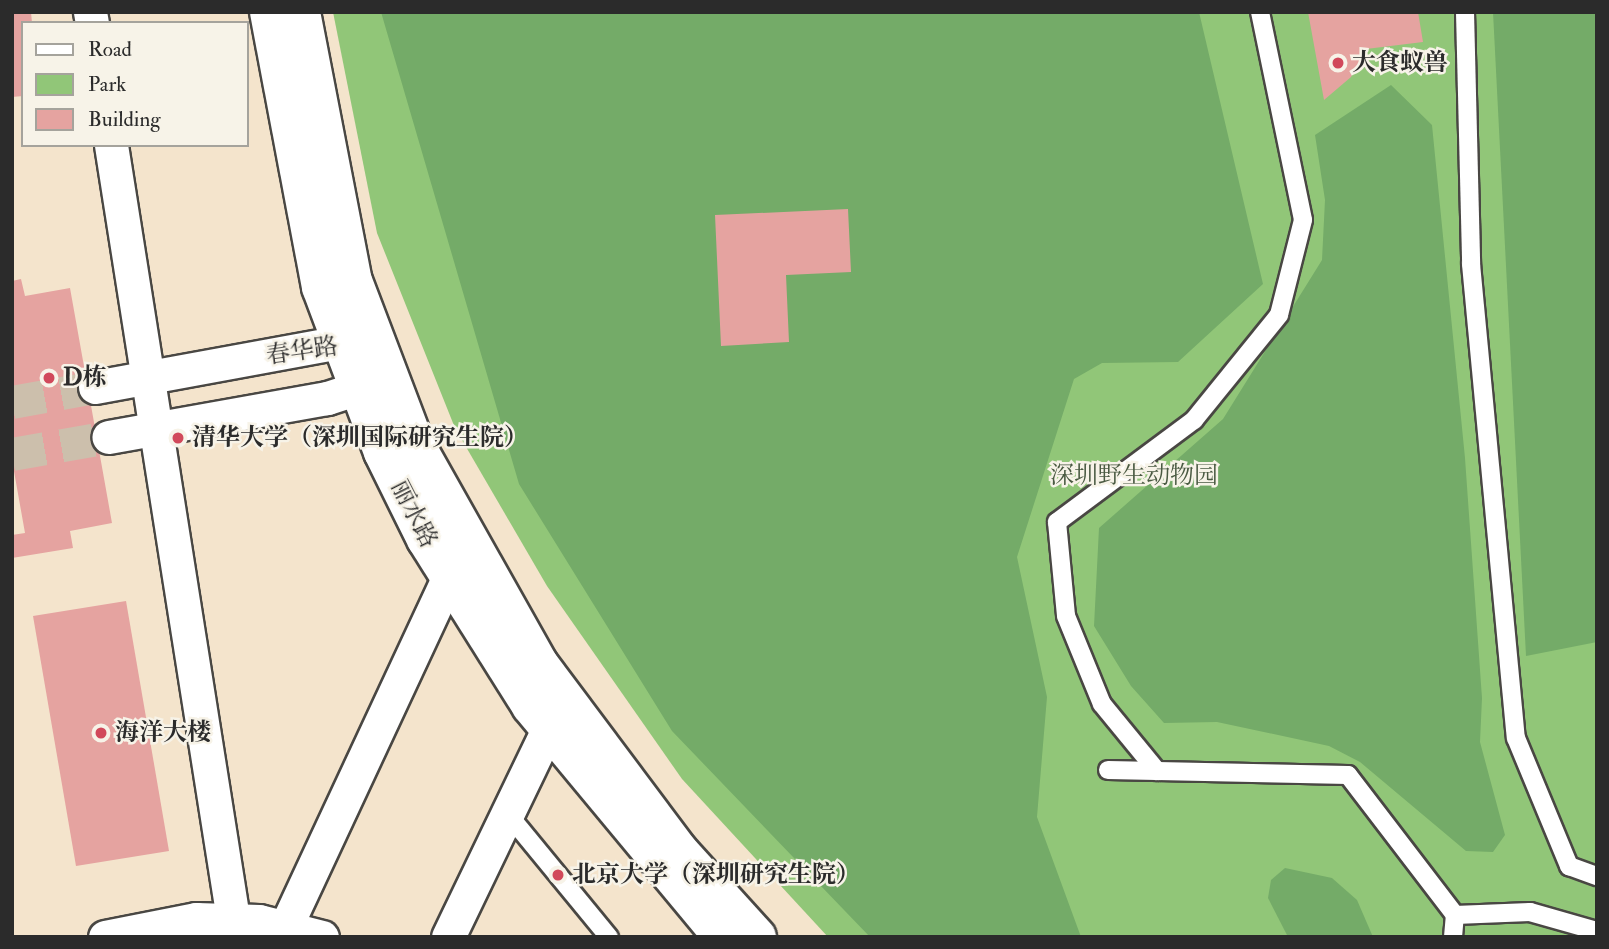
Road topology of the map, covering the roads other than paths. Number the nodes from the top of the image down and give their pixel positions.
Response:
1 (269, 12) edge
2 (301, 12) edge
3 (1261, 12) edge
4 (1465, 12) edge
5 (111, 147) edge
6 (341, 342) junction
7 (382, 355) junction
8 (147, 377) junction
9 (95, 387) tunnel mouth
10 (358, 388) junction
11 (156, 428) junction
12 (108, 437) tunnel mouth
13 (449, 577) junction
14 (548, 729) junction
15 (1108, 770) dead end
16 (1157, 771) junction
17 (507, 813) junction
18 (1597, 876) edge
19 (1455, 915) junction
20 (233, 919) junction
21 (286, 926) junction
22 (1597, 931) edge
23 (105, 937) edge
24 (322, 937) edge
25 (448, 937) edge
26 (609, 937) edge
27 (723, 937) edge
28 (757, 937) edge
29 (1453, 937) edge

1 - 6 main road, 丽水路
2 - 7 main road, 丽水路
3 - 16 lane
4 - 18 lane
5 - 8 street
6 - 7 street, 春华路
6 - 8 street, 春华路
6 - 10 main road, 丽水路
7 - 10 street, 春华路
7 - 28 main road, 丽水路
8 - 9 street, 春华路
8 - 11 street
10 - 11 street, 春华路
10 - 13 main road, 丽水路
11 - 12 street, 春华路
11 - 20 street
13 - 14 main road, 丽水路
13 - 21 street
14 - 17 street
14 - 27 main road, 丽水路
15 - 16 lane
16 - 19 lane
17 - 25 street
17 - 26 lane
19 - 22 lane
19 - 29 lane
20 - 21 street
20 - 23 street
21 - 24 street

